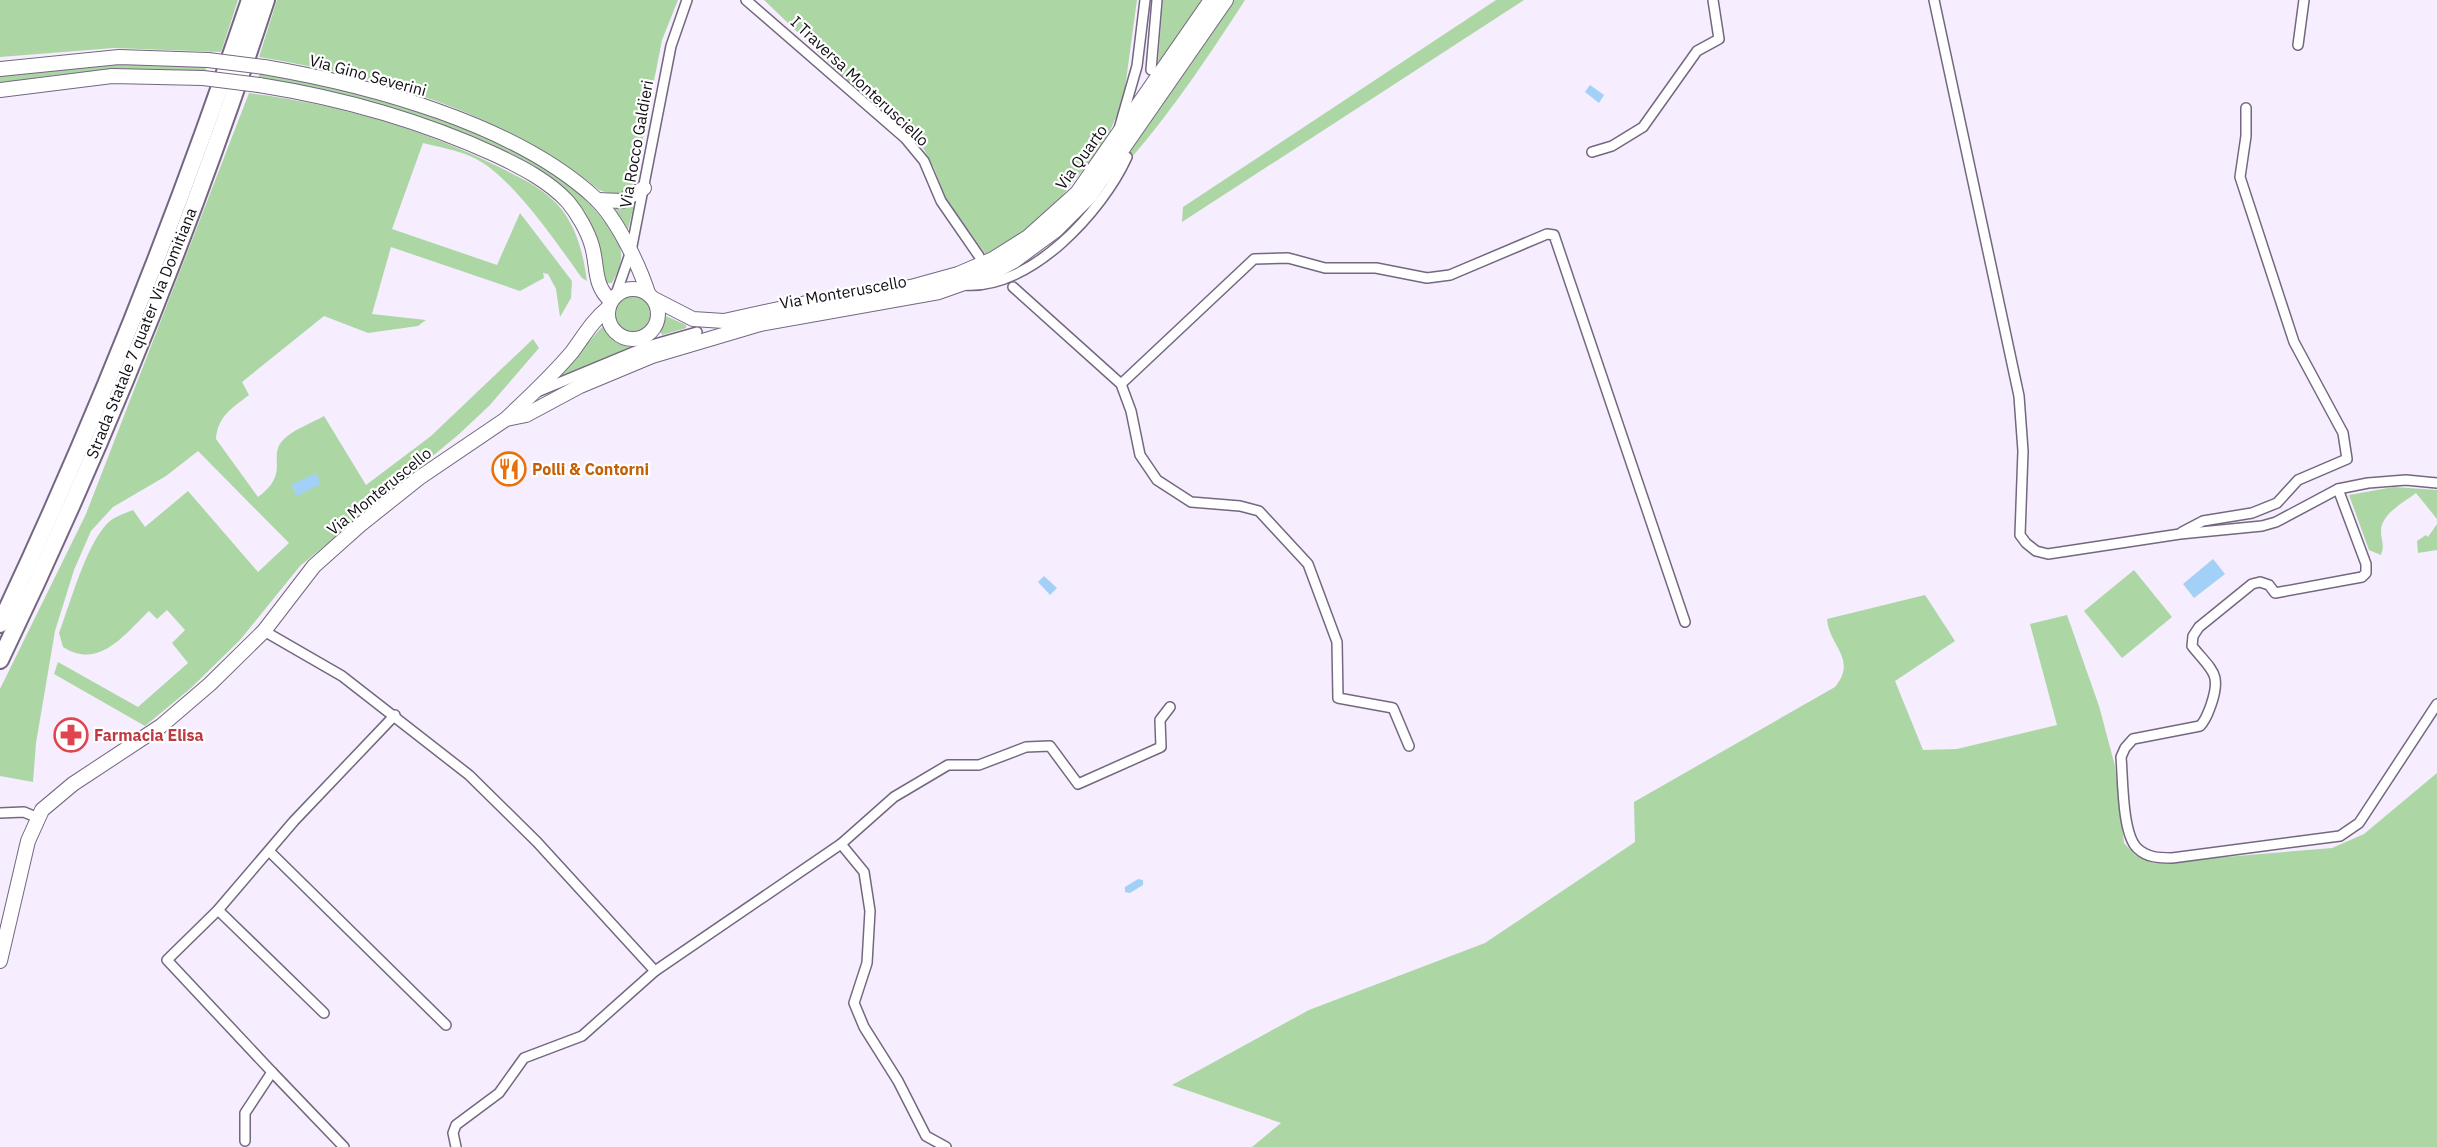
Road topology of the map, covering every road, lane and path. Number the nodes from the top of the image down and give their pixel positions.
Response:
1 (249, 0) edge
2 (266, 0) edge
3 (687, 0) edge
4 (746, 0) edge
5 (1145, 0) edge
6 (1157, 0) edge
7 (1211, 0) edge
8 (1226, 0) edge
9 (1713, 0) edge
10 (1934, 0) edge
11 (2304, 0) edge
12 (2298, 45) dead end
13 (0, 69) edge
14 (1151, 70) dead end
15 (0, 90) edge
16 (2246, 108) dead end
17 (1119, 133) junction
18 (1592, 152) dead end
19 (1127, 157) dead end
20 (644, 188) junction
21 (597, 200) junction
22 (631, 250) junction
23 (979, 256) dead end
24 (596, 280) junction
25 (962, 285) junction
26 (1013, 287) dead end
27 (651, 296) junction
28 (612, 301) junction
29 (593, 320) junction
30 (697, 332) dead end
31 (648, 346) junction
32 (1121, 384) junction
33 (535, 393) junction
34 (506, 419) junction
35 (2437, 483) edge
36 (2338, 489) junction
37 (2180, 534) junction
38 (1685, 622) dead end
39 (0, 624) edge
40 (264, 631) junction
41 (0, 660) edge
42 (2437, 704) edge
43 (1170, 707) dead end
44 (395, 715) junction
45 (1409, 746) dead end
46 (0, 813) edge
47 (38, 818) junction
48 (841, 844) junction
49 (269, 851) junction
50 (218, 910) junction
51 (0, 961) edge
52 (655, 971) junction
53 (324, 1013) dead end
54 (446, 1025) dead end
55 (272, 1072) junction
56 (245, 1141) dead end
57 (344, 1147) edge
58 (456, 1147) edge
59 (946, 1147) edge

1 - 39 highway, Strada Statale 7 quater Via Domitiana
2 - 41 highway, Strada Statale 7 quater Via Domitiana
3 - 20 street, Via Rocco Galdieri
4 - 23 street, I Traversa Monterusciello
5 - 17 street
6 - 14 street
7 - 17 street, Via Quarto
8 - 25 street, Via Quarto
9 - 18 street
10 - 37 street
11 - 12 street
13 - 21 street, Via Gino Severini, bridge
15 - 24 street, Via Gino Severini, bridge
16 - 37 street
17 - 27 street, Via Quarto
19 - 25 street
20 - 21 street
20 - 22 street, Via Rocco Galdieri
21 - 22 street, Via Gino Severini
22 - 27 street, Via Gino Severini
22 - 28 street, Via Rocco Galdieri
24 - 28 street, Via Gino Severini
24 - 29 street
25 - 31 street, Via Monteruscello
26 - 32 street
27 - 28 street
27 - 31 street
28 - 29 street
28 - 31 street
29 - 33 street
30 - 31 street
31 - 33 street
31 - 34 street, Via Monteruscello
32 - 38 street
32 - 45 street
33 - 34 street
34 - 40 street, Via Monteruscello
35 - 36 street
36 - 37 street
36 - 42 street
40 - 44 street
40 - 47 street, Via Monteruscello
43 - 48 street
44 - 49 street
44 - 52 street
46 - 47 street
47 - 51 street, Via Monteruscello
48 - 52 street
48 - 59 street
49 - 50 street
49 - 54 street
50 - 53 street
50 - 55 street
52 - 58 street
55 - 56 street
55 - 57 street

